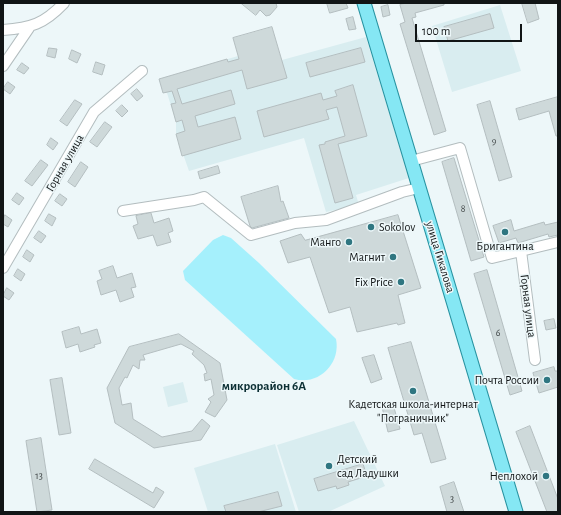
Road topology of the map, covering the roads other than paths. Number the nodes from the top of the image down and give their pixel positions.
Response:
1 (64, 3) edge
2 (364, 3) edge
3 (29, 28) junction
4 (3, 30) edge
5 (3, 66) edge
6 (142, 71) dead end
7 (411, 161) junction
8 (419, 188) junction
9 (123, 211) dead end
10 (558, 242) edge
11 (521, 251) junction
12 (3, 268) edge
13 (535, 360) dead end
14 (516, 512) edge

1 - 3 street
2 - 7 main road, улица Гикалова
3 - 4 street
3 - 5 street
6 - 12 street, Горная улица
7 - 8 main road, улица Гикалова
7 - 11 street
8 - 9 street
8 - 14 main road, улица Гикалова
10 - 11 street
11 - 13 street, Горная улица

